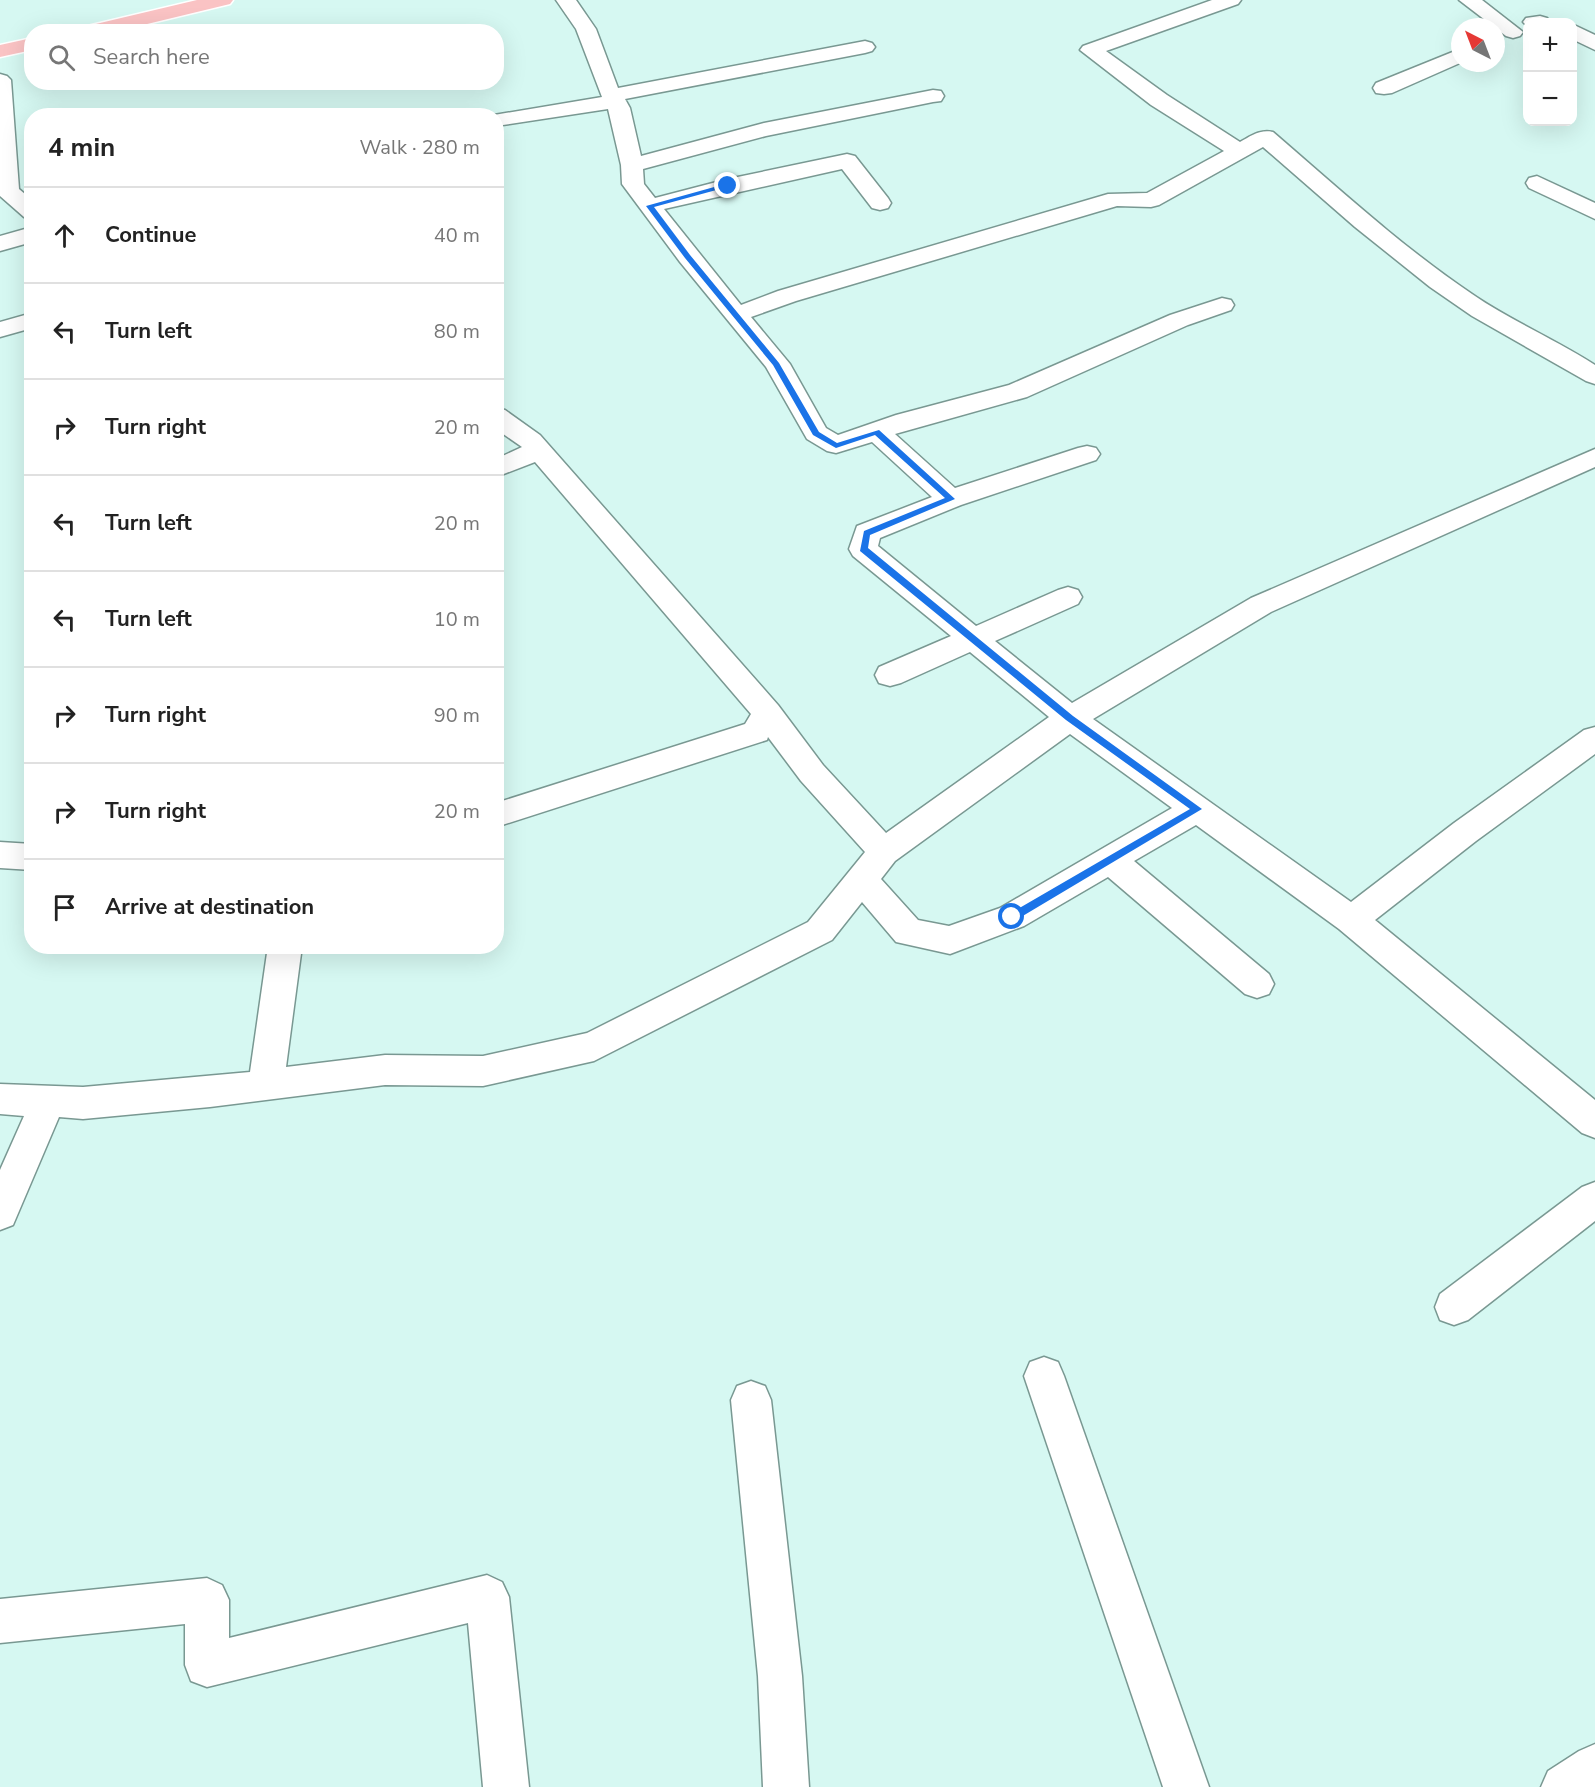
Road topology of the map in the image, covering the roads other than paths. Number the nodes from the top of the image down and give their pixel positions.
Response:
1 (223, 0) edge
2 (566, 0) edge
3 (1171, 0) edge
4 (1231, 0) edge
5 (1470, 0) edge
6 (1186, 16) junction
7 (120, 24) edge
8 (1512, 32) edge
9 (1577, 33) edge
10 (1595, 44) edge
11 (24, 46) edge
12 (865, 47) dead end
13 (0, 51) edge
14 (1451, 59) edge
15 (0, 80) edge
16 (1384, 88) dead end
17 (933, 96) dead end
18 (614, 98) junction
19 (504, 119) edge
20 (1239, 151) junction
21 (633, 165) junction
22 (1537, 183) dead end
23 (880, 203) dead end
24 (24, 205) edge
25 (649, 206) junction
26 (1595, 212) edge
27 (24, 236) edge
28 (0, 244) edge
29 (1222, 305) dead end
30 (735, 315) junction
31 (24, 322) edge
32 (0, 330) edge
33 (1595, 376) edge
34 (504, 422) edge
35 (876, 431) junction
36 (539, 450) junction
37 (1087, 454) dead end
38 (1595, 457) edge
39 (504, 465) edge
40 (951, 499) junction
41 (1068, 597) dead end
42 (974, 639) junction
43 (890, 675) dead end
44 (767, 713) junction
45 (1070, 718) junction
46 (1595, 738) edge
47 (1197, 809) junction
48 (504, 813) edge
49 (884, 852) junction
50 (0, 855) edge
51 (24, 856) edge
52 (1110, 860) junction
53 (862, 879) junction
54 (1351, 920) junction
55 (284, 954) edge
56 (1257, 984) dead end
57 (266, 1085) junction
58 (0, 1099) edge
59 (48, 1101) junction
60 (1595, 1122) edge
61 (1595, 1199) edge
62 (0, 1213) edge
63 (1454, 1307) dead end
64 (1044, 1376) dead end
65 (751, 1400) dead end
66 (0, 1621) edge
67 (1595, 1767) edge
68 (506, 1787) edge
69 (786, 1787) edge
70 (1186, 1787) edge
71 (1564, 1787) edge

1 - 7 highway
2 - 18 street
3 - 6 street
4 - 6 street
5 - 8 street
6 - 20 street
9 - 10 street
11 - 13 highway
12 - 18 street
14 - 16 street
15 - 24 street
17 - 21 street
18 - 19 street
18 - 21 street
20 - 30 street
20 - 33 street
21 - 25 street
22 - 26 street
23 - 25 street
25 - 30 street
27 - 28 street
29 - 35 street
30 - 35 street
31 - 32 street
34 - 36 street
35 - 40 street
36 - 39 street
36 - 44 street
37 - 40 street
38 - 45 street
40 - 42 street
41 - 42 street
42 - 43 street
42 - 45 street
44 - 48 street
44 - 49 street
45 - 47 street
45 - 49 street
46 - 54 street
47 - 52 street
47 - 54 street
49 - 53 street
50 - 51 street
52 - 53 street
52 - 56 street
53 - 57 street
54 - 60 street
55 - 57 street
57 - 59 street
58 - 59 street
59 - 62 street
61 - 63 street
64 - 70 street
65 - 69 street
66 - 68 street
67 - 71 street

